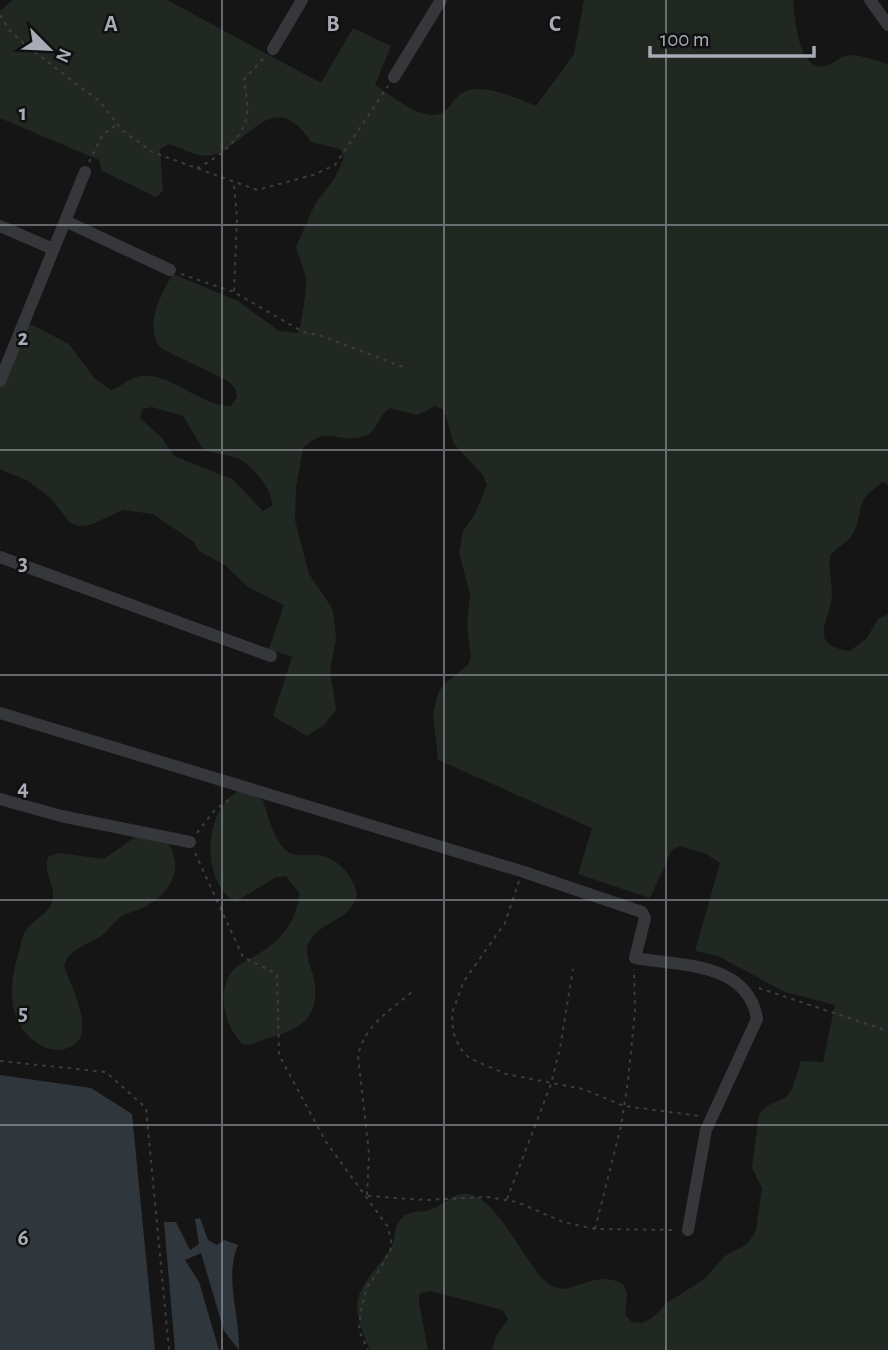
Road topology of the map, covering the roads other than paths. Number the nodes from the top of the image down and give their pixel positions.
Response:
1 (302, 0) edge
2 (442, 0) edge
3 (870, 0) edge
4 (888, 25) edge
5 (273, 49) road end
6 (394, 77) road end
7 (85, 172) road end
8 (65, 221) junction
9 (0, 226) edge
10 (53, 249) junction
11 (170, 270) road end
12 (0, 380) edge
13 (0, 557) edge
14 (271, 656) dead end
15 (0, 713) edge
16 (0, 799) edge
17 (190, 842) road end
18 (688, 1230) road end

1 - 5 street
2 - 6 street
3 - 4 street
7 - 8 street
8 - 10 street
8 - 11 street
9 - 10 street
10 - 12 street
13 - 14 street
15 - 18 street
16 - 17 street

